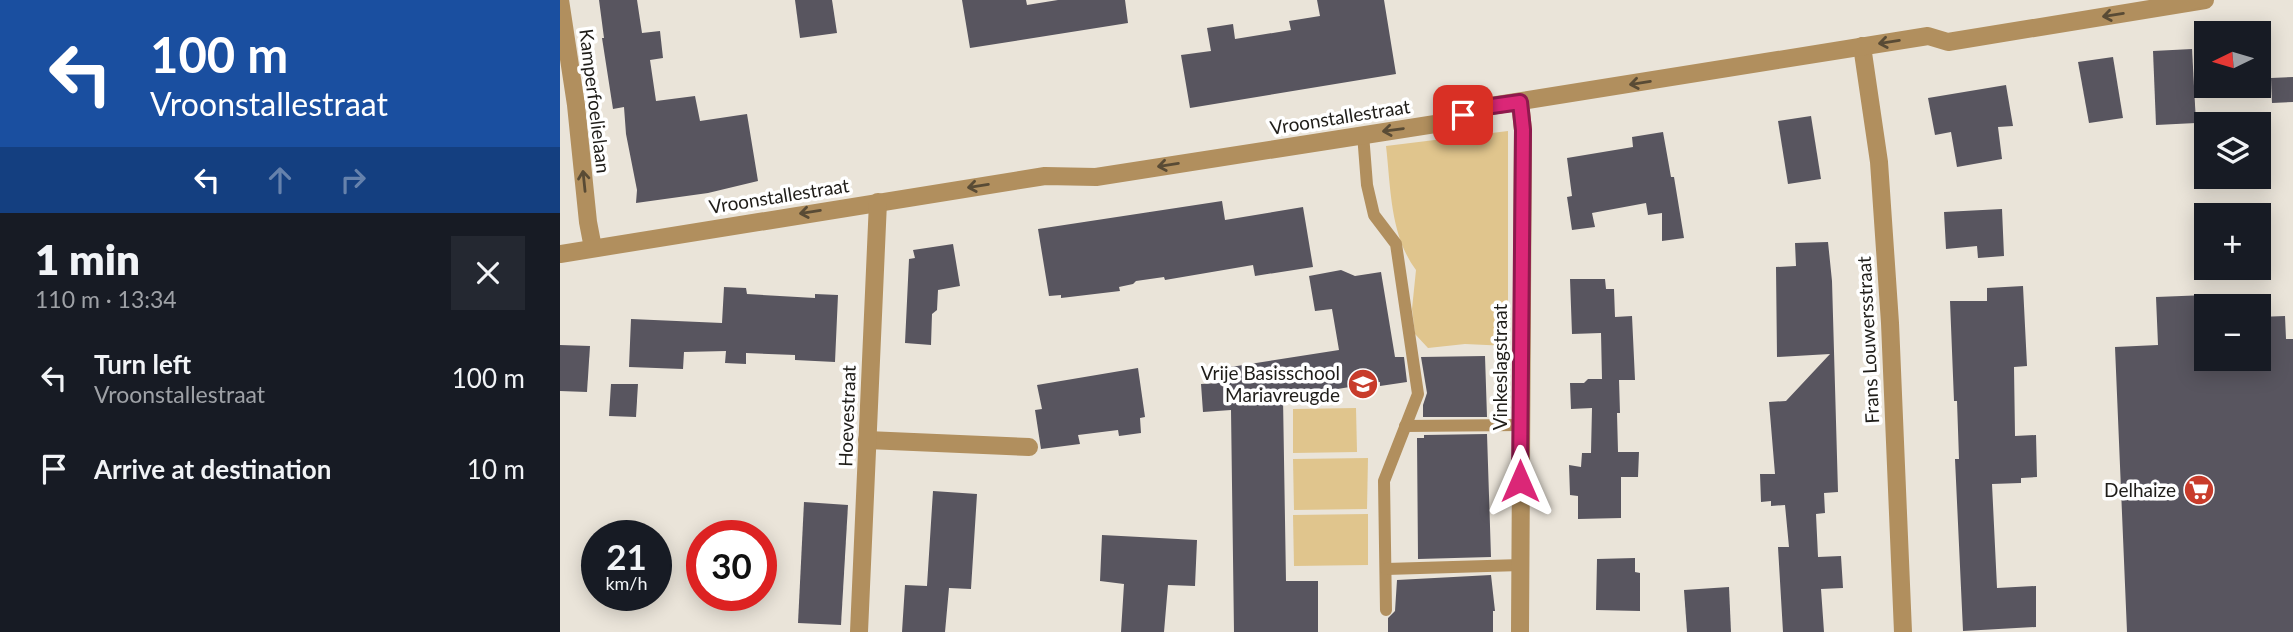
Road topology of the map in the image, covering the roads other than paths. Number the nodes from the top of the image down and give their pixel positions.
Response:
1 (560, 0) edge
2 (2205, 0) edge
3 (1862, 46) junction
4 (1520, 102) junction
5 (1363, 134) junction
6 (878, 201) junction
7 (593, 248) junction
8 (560, 254) edge
9 (1520, 425) junction
10 (1405, 426) junction
11 (867, 440) junction
12 (1029, 447) dead end
13 (1521, 565) junction
14 (1385, 569) junction
15 (1386, 610) dead end
16 (859, 632) edge
17 (1520, 632) edge
18 (1903, 632) edge

7 -> 1 street, Kamperfoelielaan
2 -> 3 street, Vroonstallestraat
3 -> 4 street, Vroonstallestraat
3 - 18 street, Frans Louwersstraat
4 -> 5 street, Vroonstallestraat
4 - 9 street, Vinkeslagstraat
5 -> 6 street, Vroonstallestraat
5 - 10 lane
6 -> 7 street, Vroonstallestraat
6 - 11 street, Hoevestraat
7 - 8 street, Vroonstallestraat
9 - 10 lane
9 - 13 street, Vinkeslagstraat
10 - 14 lane
11 - 12 street
11 - 16 street, Hoevestraat
13 - 14 lane
13 - 17 street, Vinkeslagstraat
14 - 15 lane

